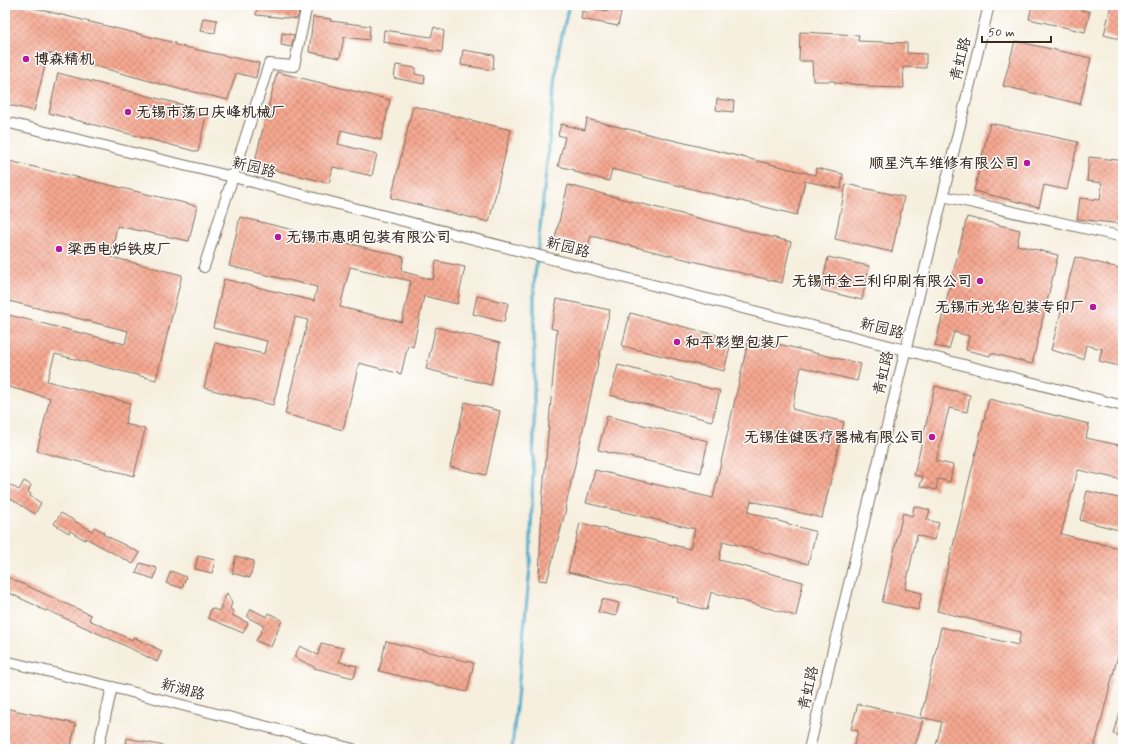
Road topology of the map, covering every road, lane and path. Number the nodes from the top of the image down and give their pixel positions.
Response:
1 (307, 5) edge
2 (989, 5) edge
3 (5, 122) edge
4 (233, 177) junction
5 (942, 196) junction
6 (1123, 237) edge
7 (204, 267) dead end
8 (905, 349) junction
9 (1123, 406) edge
10 (5, 661) edge
11 (112, 686) junction
12 (98, 749) edge
13 (353, 749) edge
14 (809, 749) edge

1 - 4 street
2 - 5 street, 青虹路
3 - 4 street, 新园路
4 - 7 street
4 - 8 street, 新园路
5 - 6 street
5 - 8 street, 青虹路
8 - 9 street, 新园路
8 - 14 street, 青虹路
10 - 11 street, 新湖路
11 - 12 street
11 - 13 street, 新湖路

